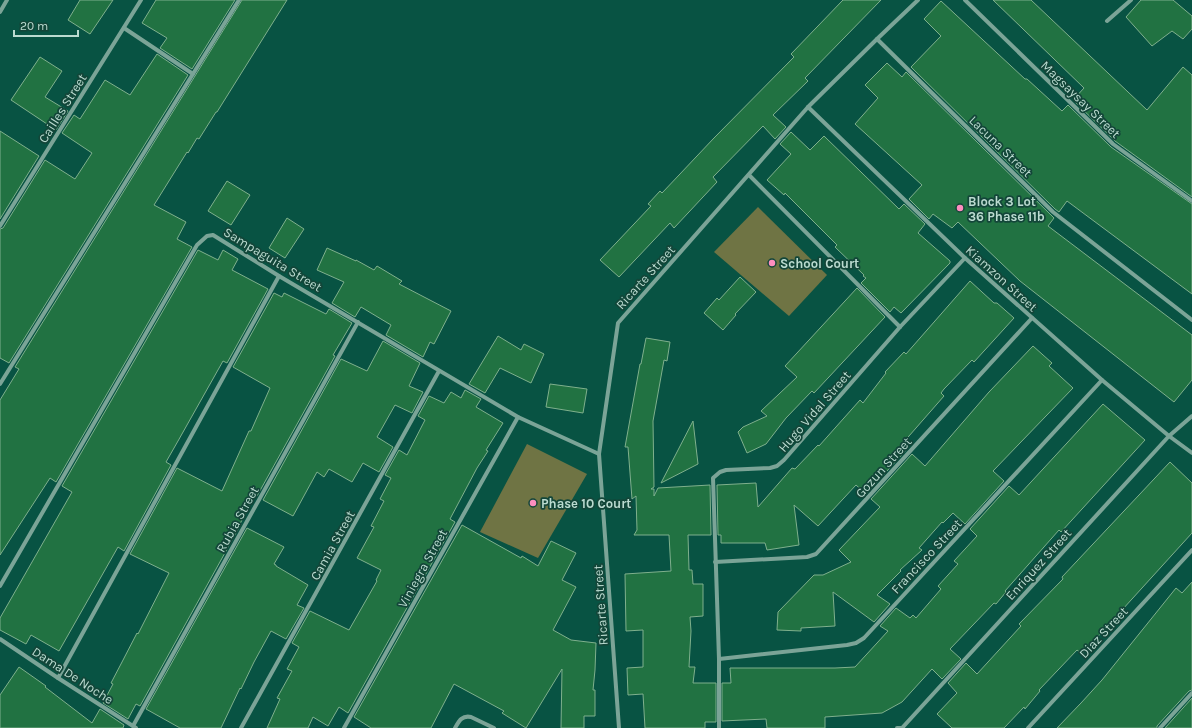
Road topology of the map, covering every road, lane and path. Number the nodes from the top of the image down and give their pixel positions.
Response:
1 (7, 0) edge
2 (141, 0) edge
3 (239, 0) edge
4 (918, 0) edge
5 (965, 0) edge
6 (1131, 0) edge
7 (0, 12) edge
8 (1107, 21) dead end
9 (124, 28) junction
10 (877, 38) junction
11 (193, 74) junction
12 (808, 107) junction
13 (749, 175) junction
14 (1192, 201) edge
15 (0, 226) edge
16 (965, 258) junction
17 (279, 276) junction
18 (1032, 318) junction
19 (1192, 320) edge
20 (358, 322) junction
21 (900, 328) junction
22 (439, 371) junction
23 (1102, 380) junction
24 (0, 384) edge
25 (1192, 416) edge
26 (518, 417) junction
27 (1169, 436) junction
28 (1192, 453) edge
29 (599, 454) junction
30 (1192, 550) edge
31 (715, 562) junction
32 (0, 586) edge
33 (0, 639) edge
34 (719, 659) junction
35 (58, 678) junction
36 (1192, 693) edge
37 (134, 727) edge
38 (241, 728) edge
39 (344, 728) edge
40 (455, 728) edge
41 (494, 728) edge
42 (619, 728) edge
43 (719, 728) edge
44 (897, 728) edge
45 (902, 728) edge
46 (1028, 728) edge
47 (1160, 728) edge

1 - 7 street
2 - 9 street, Cailles Street
3 - 11 street
4 - 10 street, Ricarte Street
5 - 14 street, Magsaysay Street
6 - 8 street
9 - 11 street
9 - 15 street, Cailles Street
10 - 12 street, Ricarte Street
10 - 19 street, Lacuna Street
11 - 24 street
12 - 13 street, Ricarte Street
12 - 16 street, Kiamzon Street
13 - 21 street
13 - 29 street, Ricarte Street
16 - 18 street, Kiamzon Street
16 - 21 street, Hugo Vidal Street
17 - 20 street, Sampaguita Street
17 - 32 street, Sampaguita Street
17 - 35 street
18 - 23 street, Kiamzon Street
18 - 31 street, Gozun Street
20 - 22 street, Sampaguita Street
20 - 37 street, Rubia Street
21 - 31 street, Hugo Vidal Street
22 - 26 street, Sampaguita Street
22 - 38 street, Camia Street
23 - 27 street, Kiamzon Street
23 - 34 street, Francisco Street
25 - 27 street, Enriquez Street
26 - 29 street, Sampaguita Street
26 - 39 street, Viniegra Street
27 - 28 street, Kiamzon Street
27 - 45 street, Enriquez Street
29 - 42 street, Ricarte Street
30 - 46 street, Diaz Street
31 - 34 street, Hugo Vidal Street
33 - 35 street, Dama De Noche
34 - 43 street, Hugo Vidal Street
35 - 37 street, Dama De Noche
36 - 47 street
40 - 41 street
44 - 45 street

